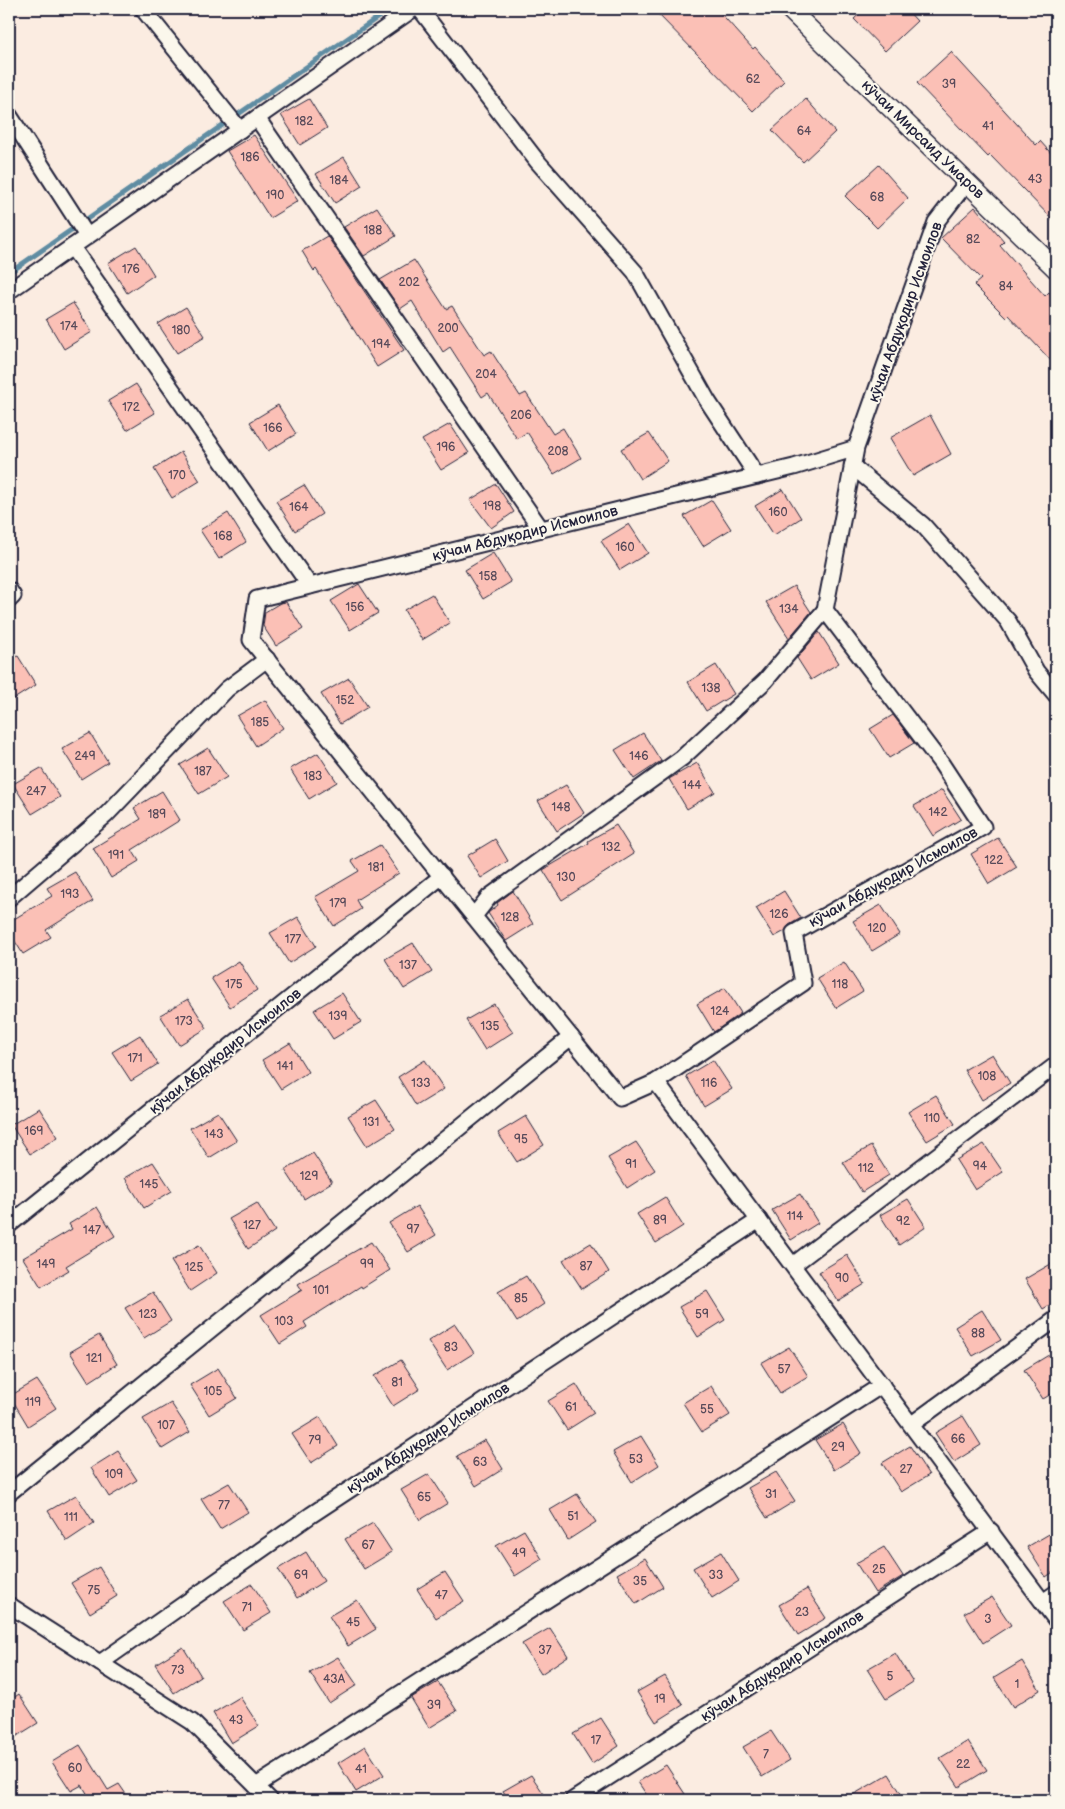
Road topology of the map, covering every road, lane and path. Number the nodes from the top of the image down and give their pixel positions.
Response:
1 (144, 9) edge
2 (413, 9) edge
3 (420, 9) edge
4 (789, 9) edge
5 (9, 115) edge
6 (257, 118) junction
7 (235, 123) junction
8 (967, 182) junction
9 (87, 236) junction
10 (72, 247) junction
11 (1056, 269) edge
12 (9, 291) edge
13 (856, 448) junction
14 (852, 466) junction
15 (757, 476) junction
16 (541, 529) junction
17 (310, 586) junction
18 (9, 590) edge
19 (9, 600) edge
20 (826, 610) junction
21 (267, 660) junction
22 (1056, 695) edge
23 (442, 876) junction
24 (9, 898) edge
25 (474, 916) junction
26 (571, 1038) junction
27 (1056, 1065) edge
28 (656, 1082) junction
29 (759, 1220) junction
30 (9, 1225) edge
31 (793, 1265) junction
32 (1056, 1319) edge
33 (882, 1385) junction
34 (912, 1424) junction
35 (9, 1493) edge
36 (991, 1532) junction
37 (1056, 1593) edge
38 (1043, 1602) junction
39 (9, 1605) edge
40 (1056, 1620) edge
41 (100, 1663) junction
42 (256, 1786) junction
43 (270, 1800) edge
44 (573, 1800) edge

1 - 7 street
2 - 6 street
3 - 15 street
4 - 8 street, кӯчаи Мирсаид Умаров
5 - 9 street
6 - 7 street
6 - 16 street
7 - 9 street
8 - 11 street, кӯчаи Мирсаид Умаров
8 - 13 street, кӯчаи Абдуқодир Исмоилов
9 - 10 street
10 - 12 street
10 - 17 street
13 - 14 street, кӯчаи Абдуқодир Исмоилов
13 - 15 street, кӯчаи Абдуқодир Исмоилов
14 - 20 street, кӯчаи Абдуқодир Исмоилов
14 - 22 street
15 - 16 street, кӯчаи Абдуқодир Исмоилов
16 - 17 street, кӯчаи Абдуқодир Исмоилов
17 - 21 street, кӯчаи Абдуқодир Исмоилов
18 - 19 street
20 - 25 street
20 - 28 street, кӯчаи Абдуқодир Исмоилов
21 - 23 street, кӯчаи Абдуқодир Исмоилов
21 - 24 street
23 - 25 street, кӯчаи Абдуқодир Исмоилов
23 - 30 street, кӯчаи Абдуқодир Исмоилов
25 - 26 street, кӯчаи Абдуқодир Исмоилов
26 - 28 street, кӯчаи Абдуқодир Исмоилов
26 - 35 street
27 - 31 street
28 - 29 street
29 - 31 street
29 - 41 street, кӯчаи Абдуқодир Исмоилов
31 - 33 street
32 - 34 street
33 - 34 street
33 - 42 street
34 - 36 street
36 - 38 street
36 - 44 street, кӯчаи Абдуқодир Исмоилов
37 - 38 street
38 - 40 street
39 - 41 street
41 - 42 street
42 - 43 street

